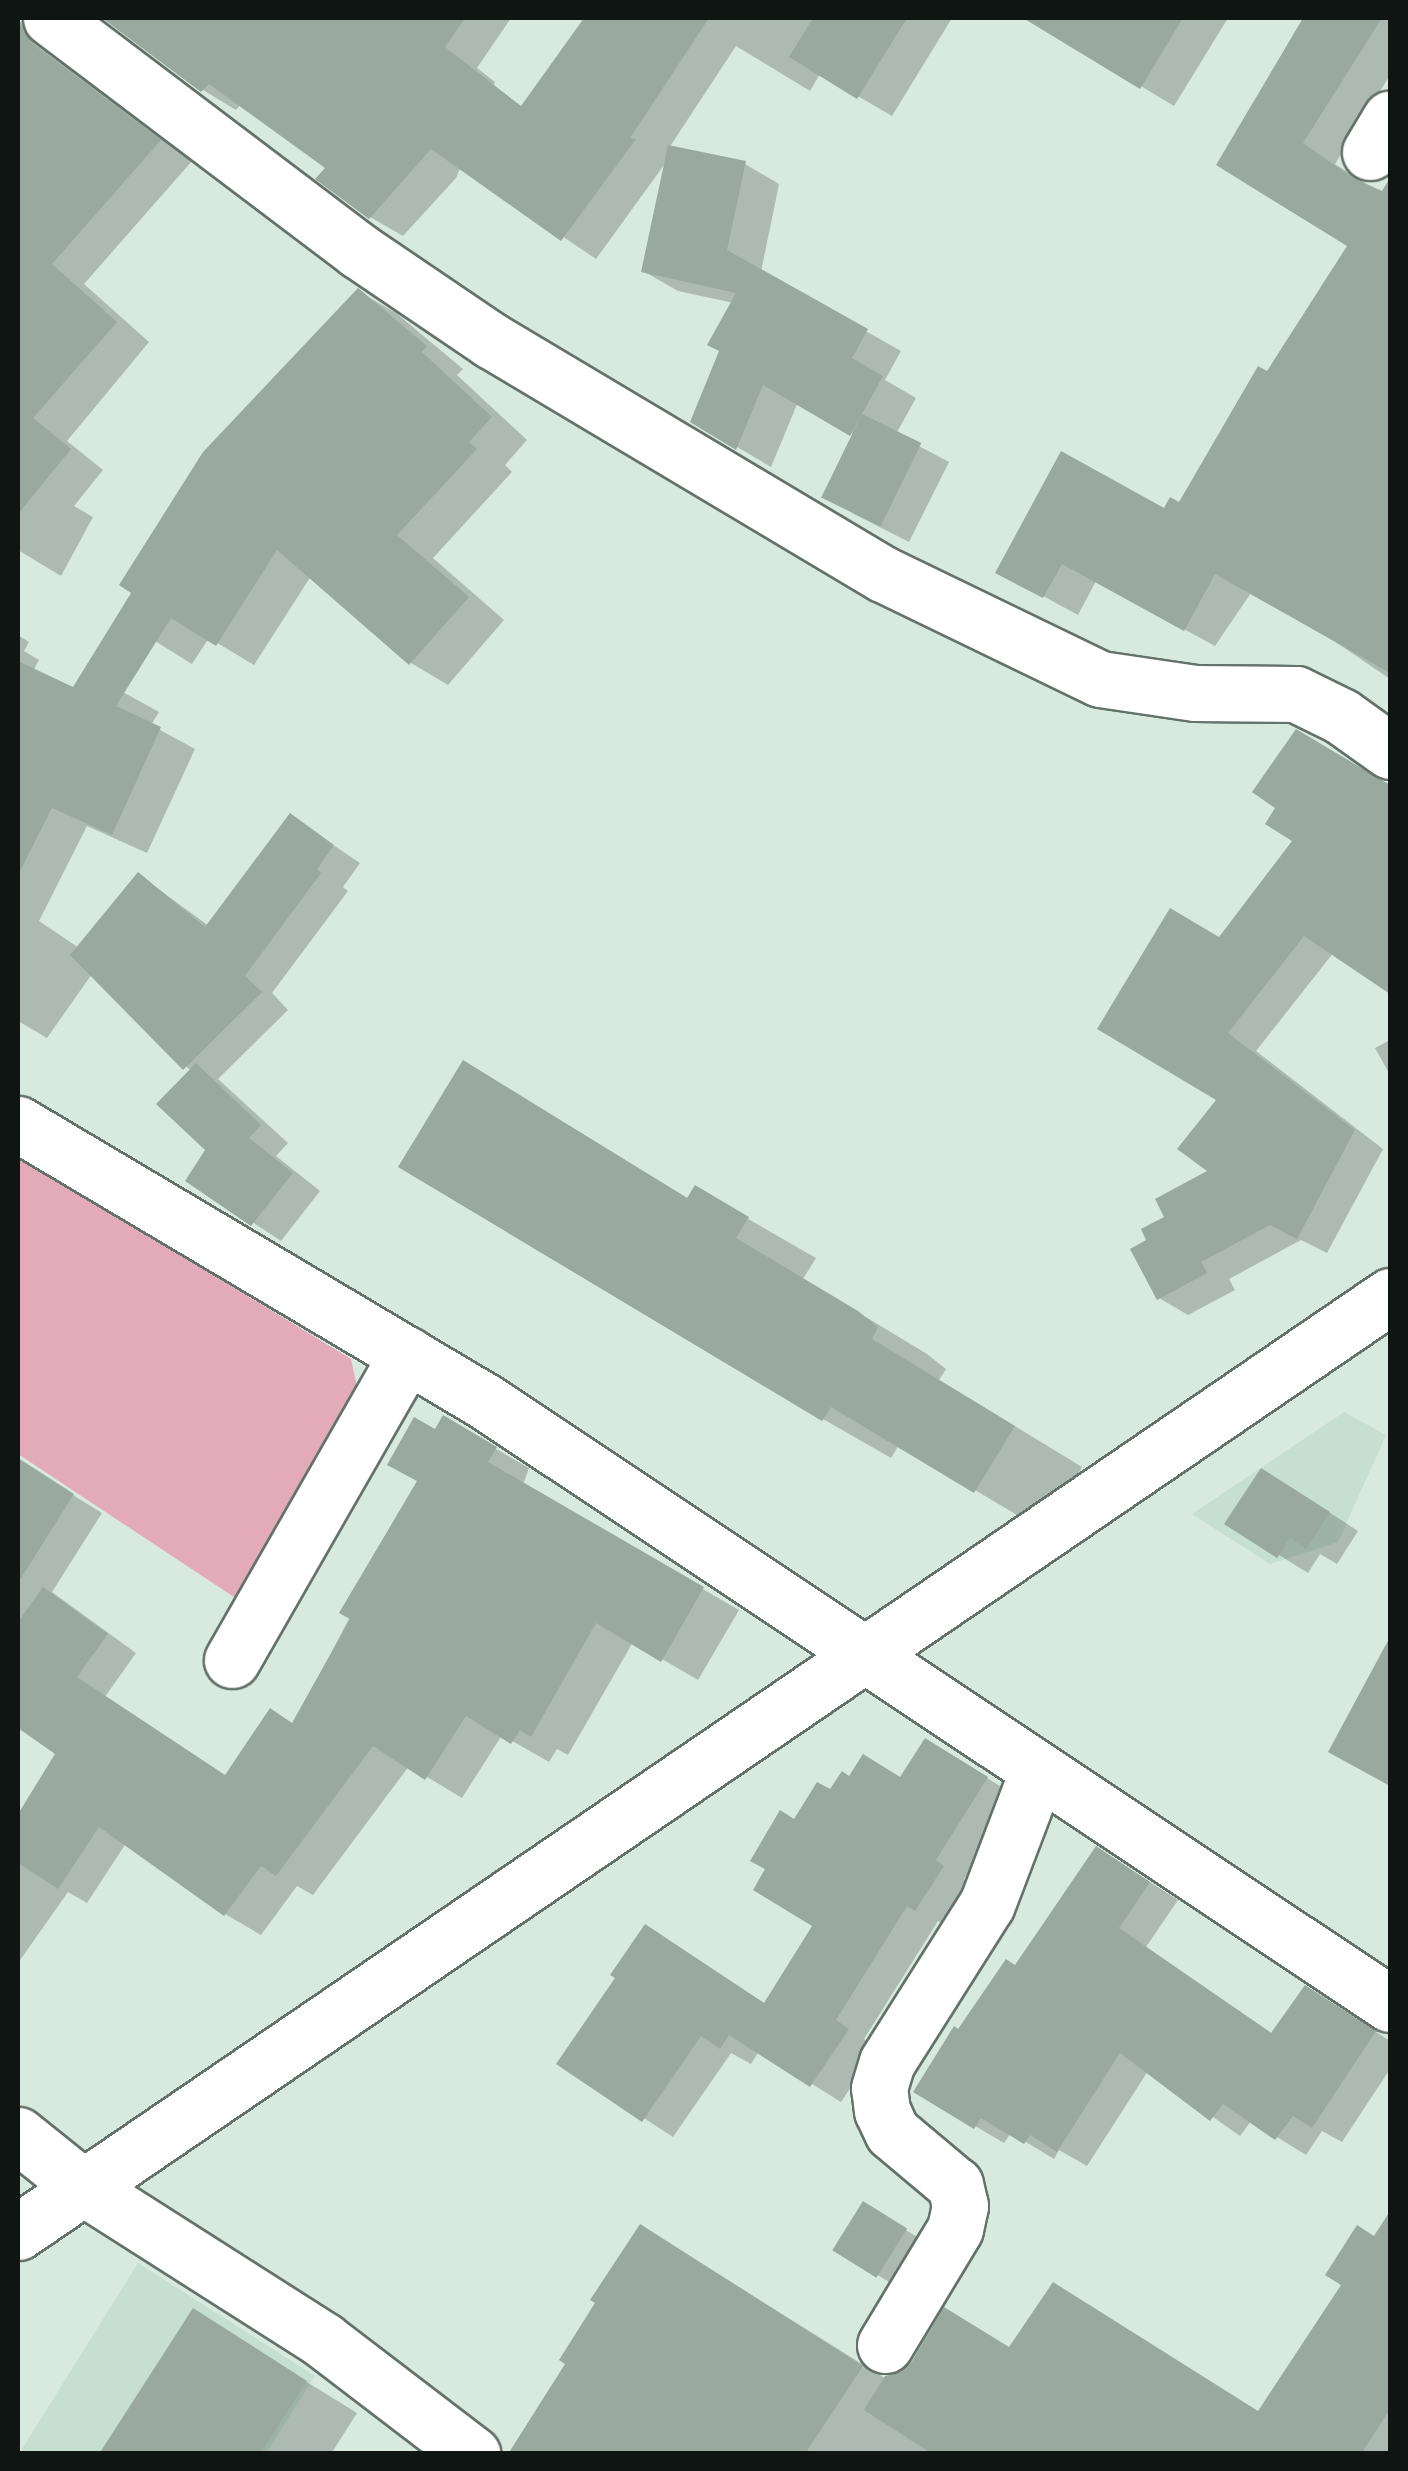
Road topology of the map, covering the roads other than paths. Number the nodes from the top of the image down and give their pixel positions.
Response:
1 (51, 18) edge
2 (1390, 751) edge
3 (18, 1124) edge
4 (1390, 1296) edge
5 (407, 1355) junction
6 (862, 1654) junction
7 (232, 1660) dead end
8 (1038, 1770) junction
9 (1390, 2004) edge
10 (18, 2135) edge
11 (84, 2187) junction
12 (18, 2232) edge
13 (886, 2344) dead end
14 (472, 2454) edge

1 - 2 street
3 - 5 street
4 - 6 street
5 - 6 street
5 - 7 street
6 - 8 street
6 - 11 street
8 - 9 street
8 - 13 street
10 - 11 street
11 - 12 street
11 - 14 street

